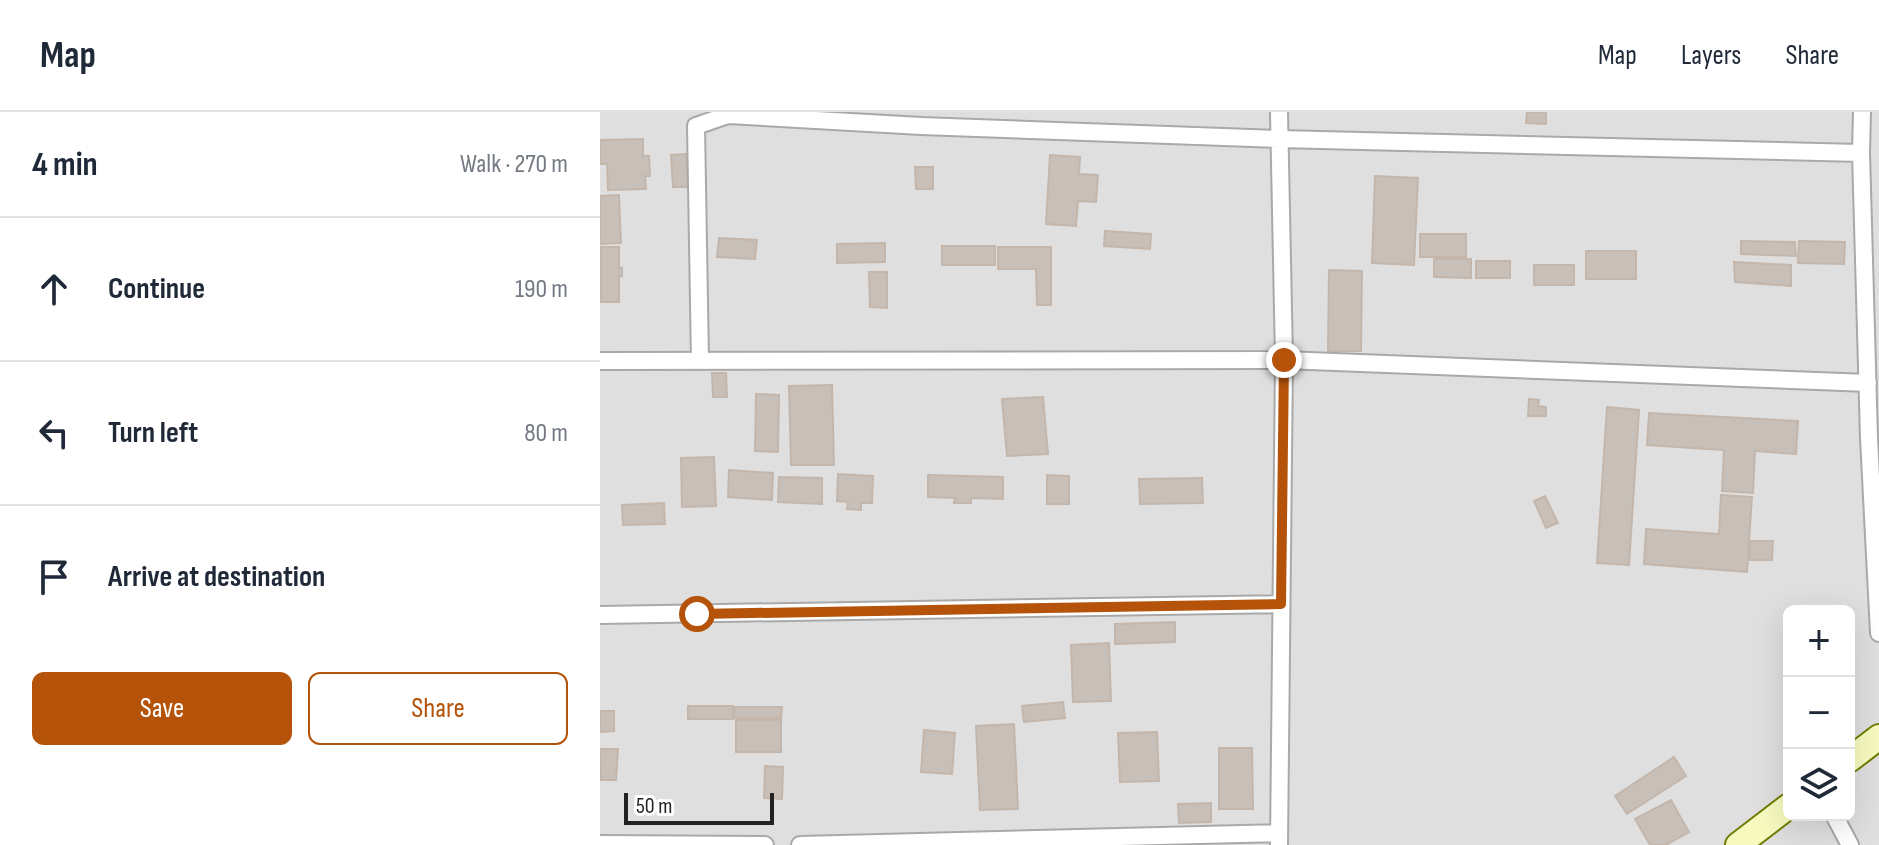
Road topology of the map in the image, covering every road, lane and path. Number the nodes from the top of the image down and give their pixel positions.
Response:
1 (1279, 112) edge
2 (1862, 112) edge
3 (1279, 139) junction
4 (1861, 153) junction
5 (1284, 360) junction
6 (600, 361) edge
7 (700, 361) junction
8 (1868, 383) junction
9 (1281, 604) junction
10 (600, 615) edge
11 (1879, 633) edge
12 (1879, 737) edge
13 (1855, 755) edge
14 (1783, 811) edge
15 (1837, 821) edge
16 (1278, 839) edge
17 (600, 844) edge
18 (765, 845) edge
19 (800, 845) edge
20 (1738, 845) edge
21 (1850, 845) edge

1 - 3 street
2 - 4 street
3 - 4 street
3 - 5 street
3 - 7 street
4 - 8 street
5 - 7 street
5 - 8 street
5 - 9 street
6 - 7 street
8 - 11 street
9 - 10 street
9 - 16 street
12 - 13 street
14 - 20 street
15 - 21 street
16 - 19 street
17 - 18 street

